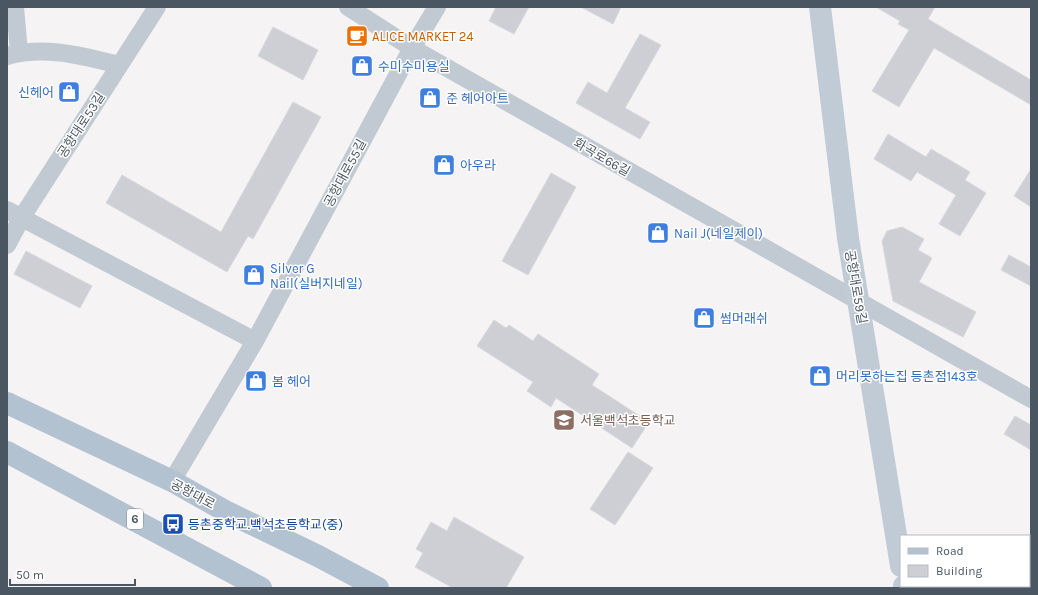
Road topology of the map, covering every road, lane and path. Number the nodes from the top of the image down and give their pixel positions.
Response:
1 (15, 7) edge
2 (157, 7) edge
3 (348, 7) edge
4 (437, 7) edge
5 (820, 7) edge
6 (412, 48) junction
7 (13, 54) edge
8 (120, 65) junction
9 (14, 214) edge
10 (7, 245) edge
11 (859, 303) junction
12 (255, 341) junction
13 (1031, 399) edge
14 (7, 403) edge
15 (7, 452) edge
16 (172, 482) junction
17 (903, 532) edge
18 (262, 588) edge
19 (378, 588) edge

1 - 7 street
2 - 8 street, 공항대로53길
3 - 6 street, 화곡로66길
4 - 6 street, 공항대로55길
5 - 11 main road, 공항대로59길
6 - 11 street, 화곡로66길
6 - 12 street, 공항대로55길
7 - 8 street
8 - 9 street, 공항대로53길
9 - 10 street, 공항대로53길
9 - 12 street
11 - 13 street, 화곡로66길
11 - 17 main road, 공항대로59길
12 - 16 street, 공항대로55길
14 - 16 main road, 공항대로
15 - 18 main road, 6
16 - 19 main road, 공항대로

